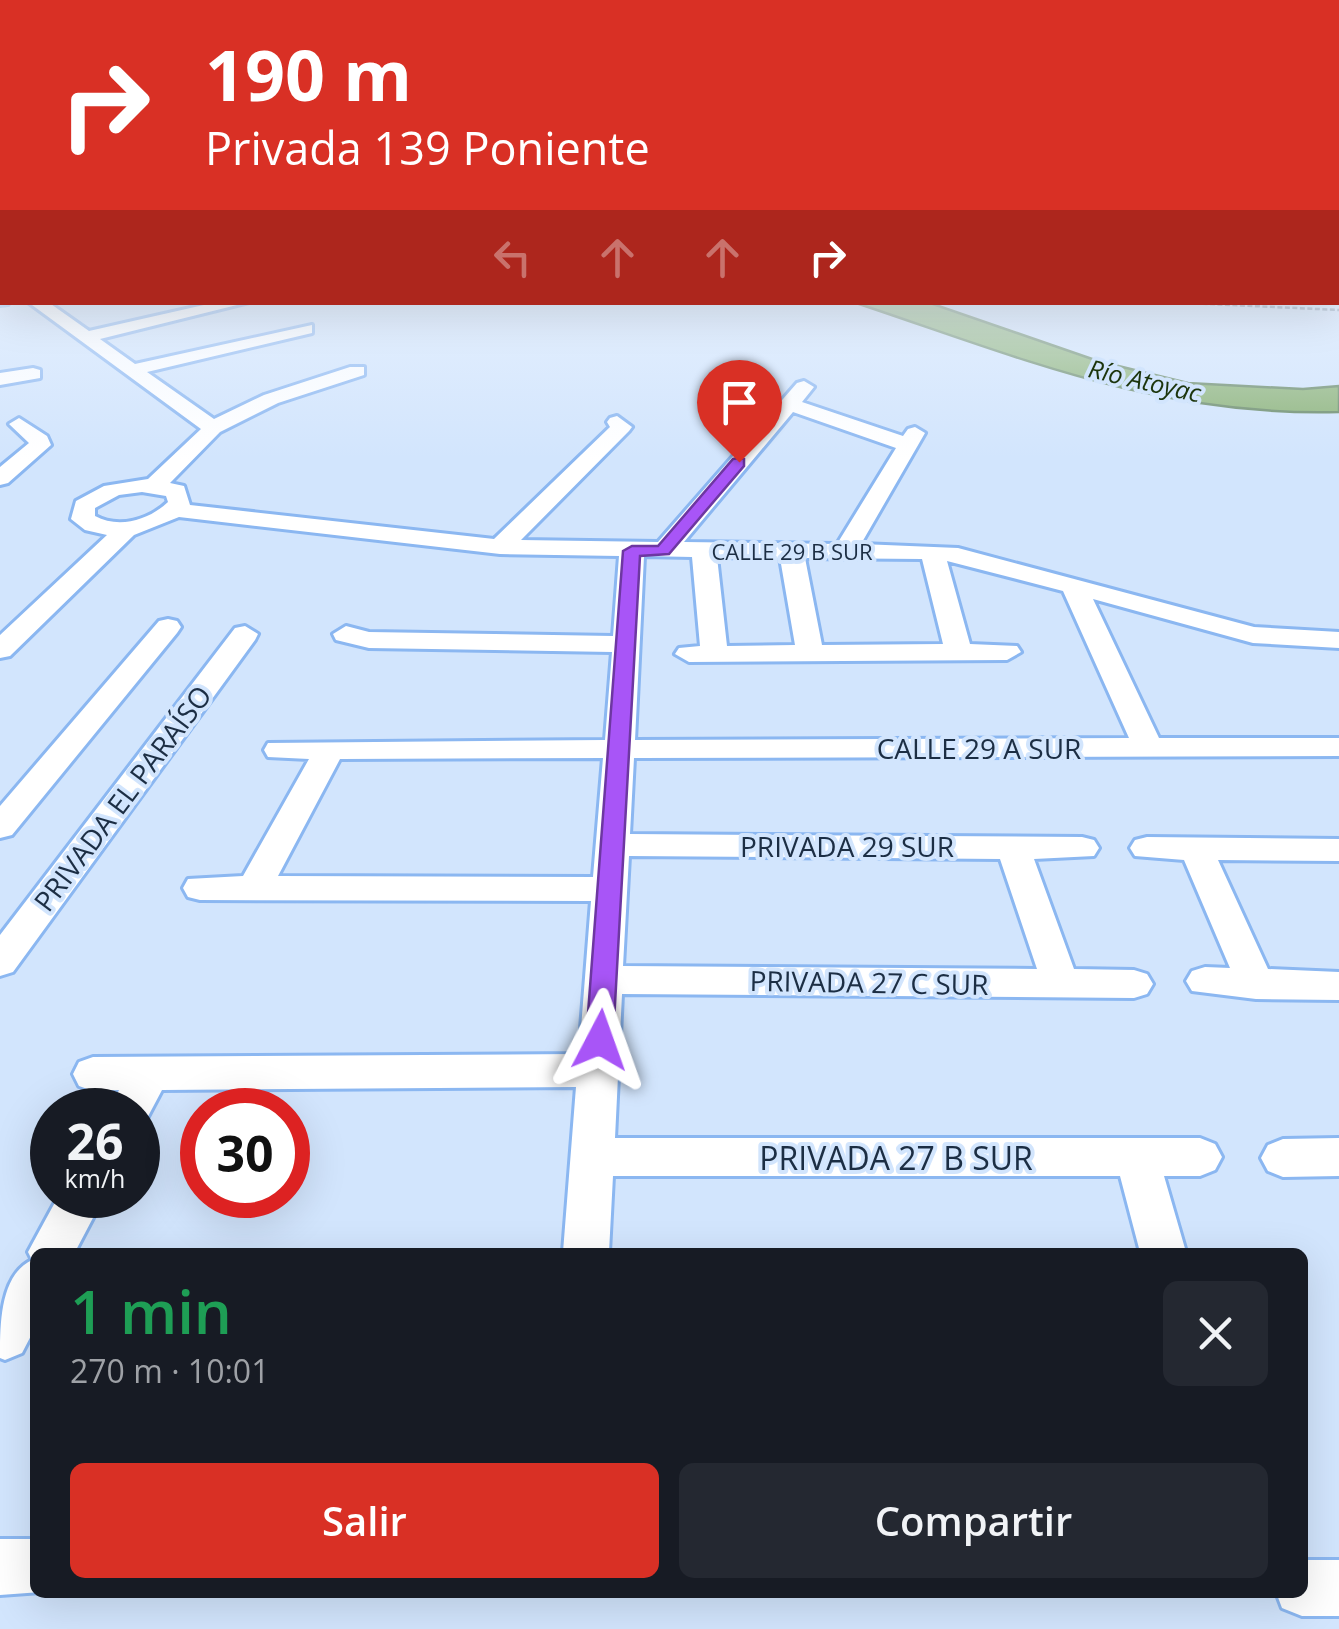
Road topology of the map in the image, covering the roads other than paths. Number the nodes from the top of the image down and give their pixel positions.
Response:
1 (44, 307) edge
2 (219, 307) edge
3 (306, 329) dead end
4 (88, 337) junction
5 (133, 370) junction
6 (356, 371) dead end
7 (33, 374) dead end
8 (0, 379) edge
9 (50, 420) dead end
10 (618, 422) dead end
11 (10, 426) edge
12 (213, 428) junction
13 (0, 478) edge
14 (156, 485) junction
15 (175, 510) junction
16 (99, 527) junction
17 (128, 528) junction
18 (500, 548) junction
19 (648, 551) junction
20 (704, 551) junction
21 (791, 551) junction
22 (845, 551) junction
23 (932, 552) junction
24 (1074, 588) junction
25 (168, 627) dead end
26 (245, 634) dead end
27 (346, 634) dead end
28 (2, 639) edge
29 (1339, 640) edge
30 (626, 644) junction
31 (959, 652) junction
32 (1008, 652) dead end
33 (810, 653) junction
34 (1148, 747) junction
35 (1339, 747) edge
36 (280, 750) dead end
37 (330, 750) junction
38 (619, 750) junction
39 (0, 827) edge
40 (612, 844) junction
41 (1014, 848) junction
42 (1082, 848) dead end
43 (1147, 848) dead end
44 (1196, 848) junction
45 (1339, 850) edge
46 (200, 888) dead end
47 (254, 888) junction
48 (609, 890) junction
49 (0, 962) edge
50 (604, 980) junction
51 (1206, 980) dead end
52 (1061, 984) junction
53 (1134, 984) dead end
54 (1256, 986) junction
55 (1339, 986) edge
56 (598, 1070) junction
57 (94, 1074) dead end
58 (150, 1074) junction
59 (142, 1088) edge
60 (592, 1156) junction
61 (1138, 1157) junction
62 (1200, 1157) dead end
63 (1284, 1158) dead end
64 (1339, 1158) edge
65 (70, 1218) edge
66 (53, 1248) edge
67 (586, 1248) edge
68 (1162, 1248) edge
69 (30, 1294) edge
70 (13, 1336) edge
71 (0, 1567) edge
72 (30, 1568) edge
73 (1308, 1588) edge
74 (1339, 1588) edge

1 - 4 street
2 - 4 street
3 - 5 street
4 - 5 street
5 - 12 street
6 - 12 street
7 - 8 street
9 - 11 street
10 - 18 street
11 - 13 street
12 - 14 street
14 - 15 street
14 - 16 street
15 - 17 street
15 - 18 street, CALLE 29 B SUR
16 - 17 street
16 - 28 street
17 - 28 street
18 - 19 street, CALLE 29 B SUR
19 - 20 street, CALLE 29 B SUR
19 - 22 street
19 - 30 street
20 - 21 street, CALLE 29 B SUR
20 - 33 street
21 - 22 street, CALLE 29 B SUR
21 - 33 street
22 - 23 street, CALLE 29 B SUR
23 - 24 street, CALLE 29 B SUR
23 - 31 street
24 - 29 street, CALLE 29 B SUR
24 - 34 street
25 - 39 street
26 - 49 street, PRIVADA EL PARAÍSO
27 - 30 street
30 - 38 street
31 - 32 street
31 - 33 street
34 - 35 street, CALLE 29 A SUR
34 - 38 street, CALLE 29 A SUR
36 - 37 street
37 - 38 street
37 - 47 street
38 - 40 street
40 - 41 street, PRIVADA 29 SUR
40 - 48 street
41 - 42 street, PRIVADA 29 SUR
41 - 52 street
43 - 44 street
44 - 45 street
44 - 54 street
46 - 47 street
47 - 48 street
48 - 50 street
50 - 52 street, PRIVADA 27 C SUR
50 - 56 street
51 - 54 street
52 - 53 street, PRIVADA 27 C SUR
54 - 55 street
56 - 58 street
56 - 60 street
57 - 58 street
58 - 59 street
60 - 61 street, PRIVADA 27 B SUR
60 - 67 street
61 - 62 street, PRIVADA 27 B SUR
61 - 68 street
63 - 64 street
65 - 66 street
69 - 70 street
71 - 72 street
73 - 74 street

